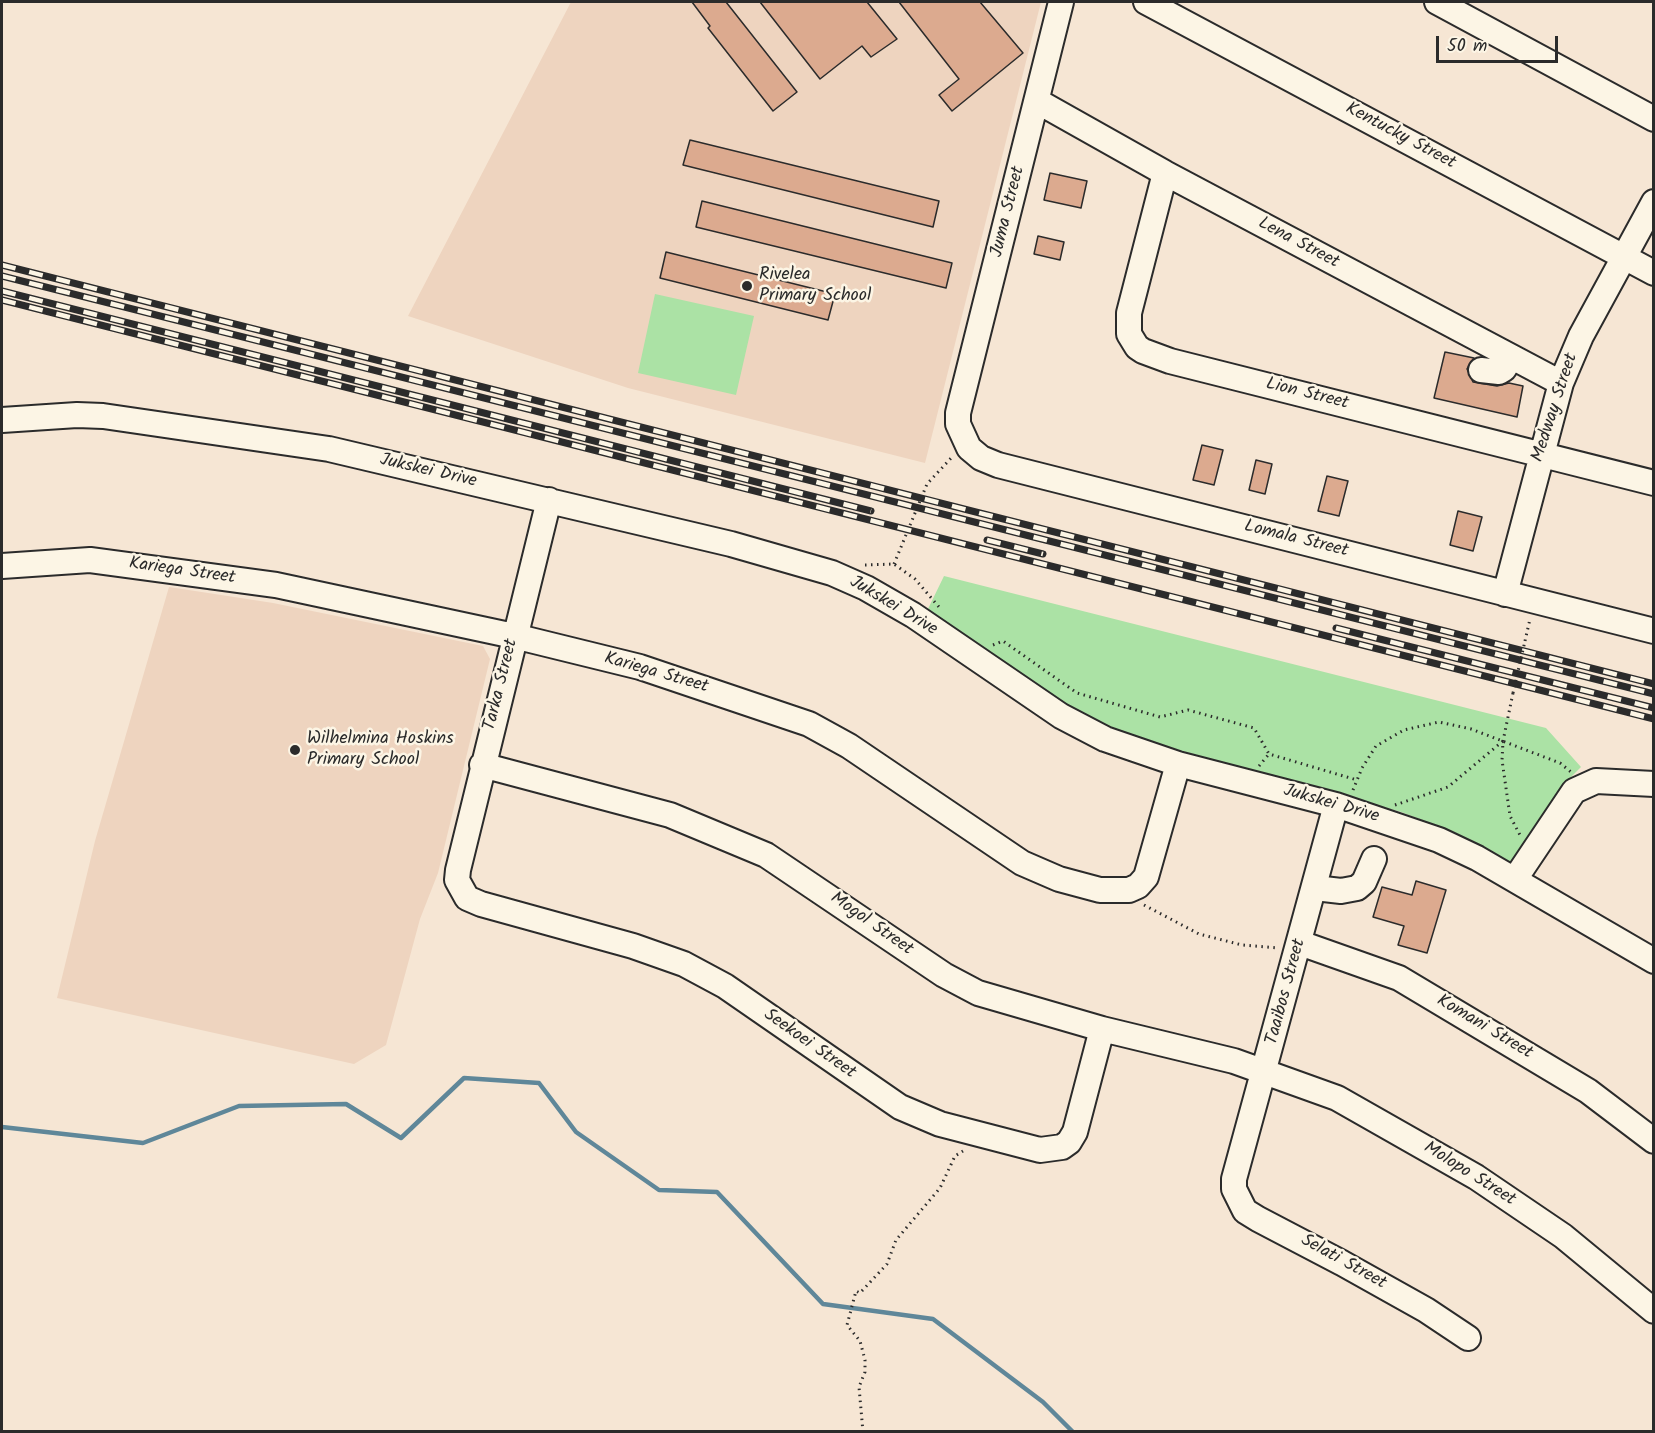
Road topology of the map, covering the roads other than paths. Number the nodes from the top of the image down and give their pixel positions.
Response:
1 (1061, 2) edge
2 (1146, 2) edge
3 (1437, 2) edge
4 (1037, 101) junction
5 (1653, 119) edge
6 (1165, 173) junction
7 (1653, 202) edge
8 (1623, 257) junction
9 (1653, 273) edge
10 (1511, 357) junction
11 (1481, 370) dead end
12 (1561, 383) junction
13 (2, 420) edge
14 (969, 448) joint
15 (1540, 454) junction
16 (1653, 483) edge
17 (549, 500) junction
18 (2, 566) edge
19 (1505, 594) junction
20 (1653, 632) edge
21 (514, 636) junction
22 (1178, 764) junction
23 (482, 765) junction
24 (1653, 784) edge
25 (1350, 809) junction
26 (1374, 859) dead end
27 (458, 870) joint
28 (1515, 879) junction
29 (1315, 888) junction
30 (1300, 943) junction
31 (1653, 961) edge
32 (1102, 1029) junction
33 (1265, 1071) junction
34 (1653, 1141) edge
35 (1234, 1179) joint
36 (1653, 1311) edge
37 (1468, 1338) dead end

1 - 4 street, Juma Street
2 - 8 street, Kentucky Street
3 - 5 street
4 - 6 street, Lena Street
4 - 14 street, Juma Street
6 - 10 street, Lena Street
6 - 15 street, Lion Street
7 - 8 street, Medway Street
8 - 9 street, Kentucky Street
8 - 12 street, Medway Street
10 - 11 street
10 - 12 street, Lena Street
12 - 15 street, Medway Street
13 - 17 street, Jukskei Drive
14 - 19 street, Lomala Street
15 - 16 street, Lion Street
15 - 19 street, Medway Street
17 - 21 street, Tarka Street
17 - 22 street, Jukskei Drive
18 - 21 street, Kariega Street
19 - 20 street, Lomala Street
21 - 22 street, Kariega Street
21 - 23 street, Tarka Street
22 - 25 street, Jukskei Drive
23 - 27 street, Tarka Street
23 - 32 street, Mogol Street
24 - 28 street
25 - 28 street, Jukskei Drive
25 - 29 street, Taaibos Street
26 - 29 street
27 - 32 street, Seekoei Street
28 - 31 street, Jukskei Drive
29 - 30 street, Taaibos Street
30 - 33 street, Taaibos Street
30 - 34 street, Komani Street
32 - 33 street, Mogol Street
33 - 35 street, Taaibos Street
33 - 36 street, Molopo Street
35 - 37 street, Selati Street

